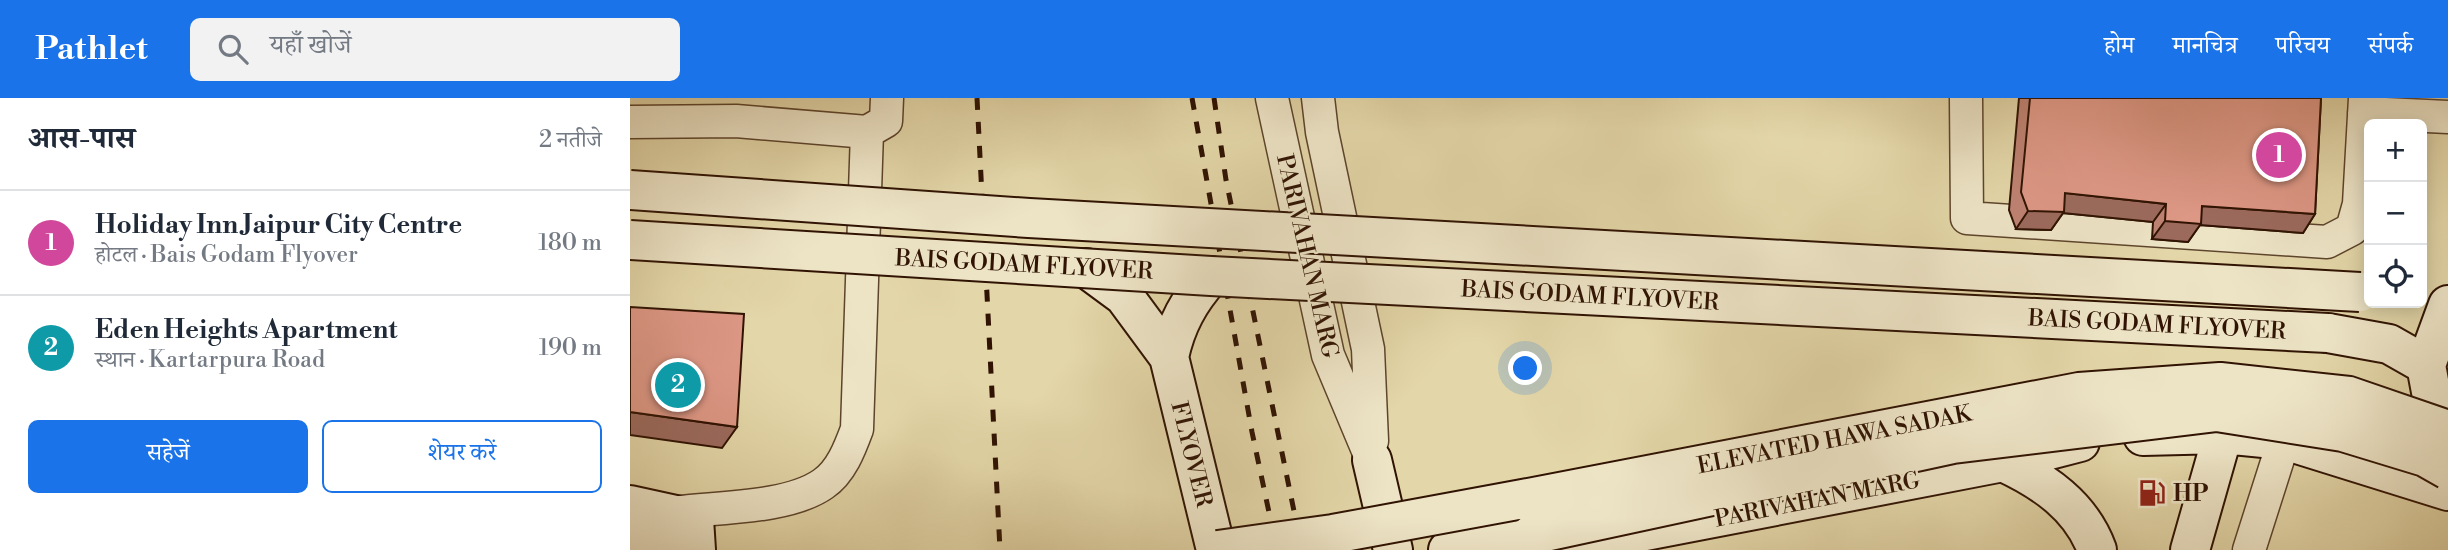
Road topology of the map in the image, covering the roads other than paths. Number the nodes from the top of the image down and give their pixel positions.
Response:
1 (887, 98) edge
2 (1272, 98) edge
3 (1318, 98) edge
4 (1966, 98) edge
5 (2365, 106) edge
6 (737, 110) edge
7 (2448, 117) edge
8 (630, 122) edge
9 (867, 132) junction
10 (630, 190) edge
11 (630, 240) edge
12 (1086, 268) junction
13 (1211, 275) junction
14 (2448, 291) edge
15 (2364, 292) edge
16 (2427, 292) edge
17 (2448, 305) edge
18 (1169, 357) junction
19 (2426, 365) junction
20 (2448, 430) edge
21 (2223, 434) junction
22 (2284, 440) junction
23 (1372, 460) junction
24 (2003, 462) junction
25 (2448, 470) edge
26 (2448, 482) edge
27 (2448, 491) edge
28 (630, 505) edge
29 (690, 534) edge
30 (630, 536) edge
31 (2257, 547) edge
32 (1217, 550) edge
33 (1393, 550) edge
34 (1448, 550) edge
35 (1547, 550) edge
36 (2097, 550) edge
37 (2190, 550) edge

1 - 9 street
2 - 23 street, PARIVAHAN MARG
3 - 23 street, PARIVAHAN MARG
4 - 5 street
5 - 7 street
6 - 8 street
6 - 9 street
9 - 29 street
10 - 15 main road, BAIS GODAM FLYOVER, bridge
11 - 12 main road, BAIS GODAM FLYOVER, bridge
12 - 13 main road, BAIS GODAM FLYOVER, bridge
12 - 18 main road, FLYOVER
13 - 18 main road, FLYOVER
13 - 19 main road, BAIS GODAM FLYOVER, bridge
14 - 16 main road
17 - 19 main road
18 - 32 main road, FLYOVER
19 - 26 main road
20 - 32 main road, ELEVATED HAWA SADAK, bridge
21 - 22 main road, PARIVAHAN MARG
21 - 24 main road, PARIVAHAN MARG
21 - 37 main road
22 - 27 main road, PARIVAHAN MARG
22 - 31 street
23 - 33 main road
24 - 35 main road, PARIVAHAN MARG
24 - 36 main road
25 - 34 main road, ELEVATED HAWA SADAK, bridge
28 - 29 main road
29 - 30 main road

